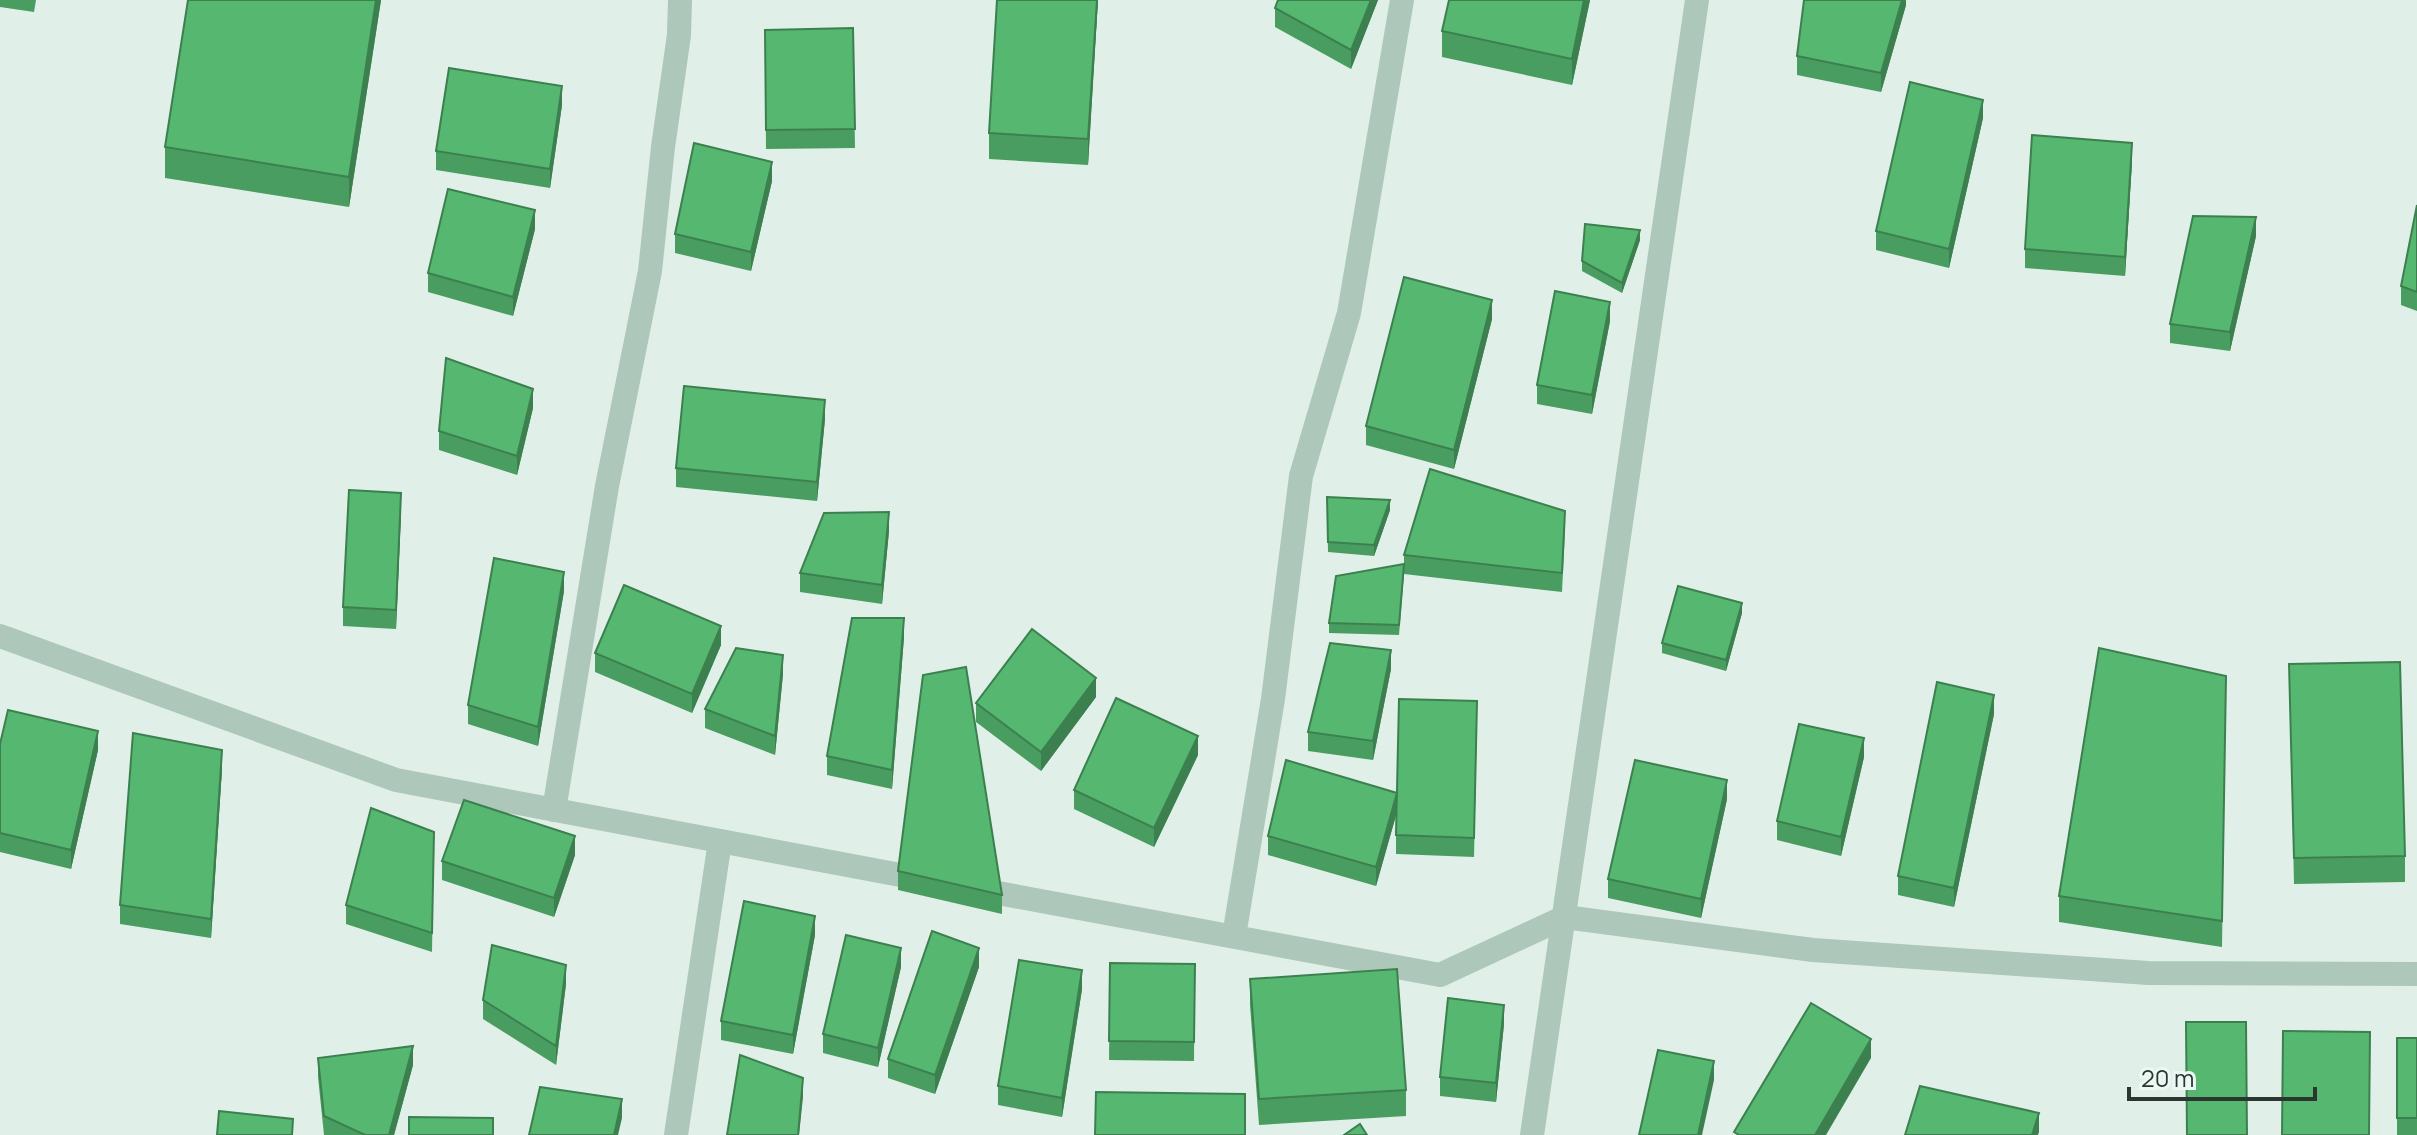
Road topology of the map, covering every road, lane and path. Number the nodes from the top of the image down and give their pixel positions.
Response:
1 (680, 0) edge
2 (1402, 0) edge
3 (1697, 0) edge
4 (0, 636) edge
5 (554, 810) junction
6 (720, 841) junction
7 (1565, 917) junction
8 (1234, 936) junction
9 (2417, 974) edge
10 (676, 1135) edge
11 (1532, 1135) edge

1 - 5 street
2 - 8 street
3 - 7 street
4 - 5 street
5 - 6 street
6 - 8 street
6 - 10 street
7 - 8 street
7 - 9 street
7 - 11 street

